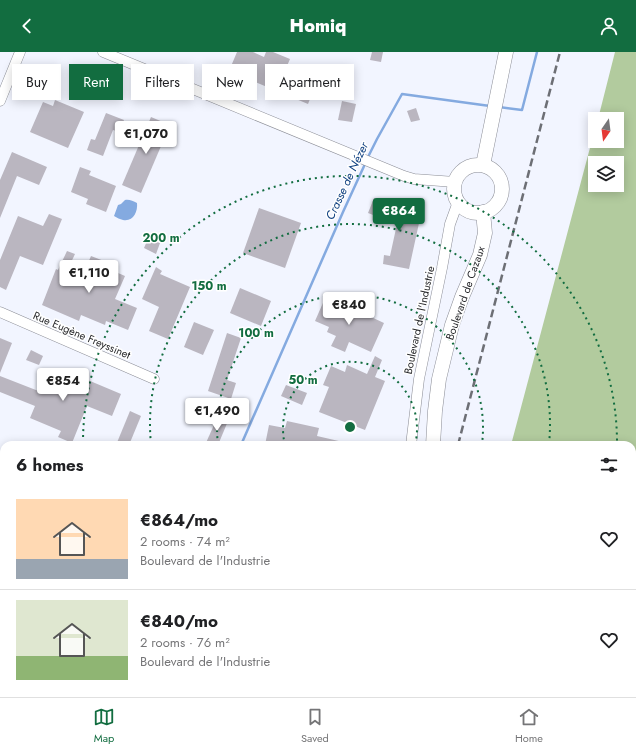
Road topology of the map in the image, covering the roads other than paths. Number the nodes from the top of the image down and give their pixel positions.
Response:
1 (20, 52) edge
2 (103, 52) edge
3 (506, 52) edge
4 (0, 101) edge
5 (482, 166) junction
6 (455, 182) junction
7 (458, 202) junction
8 (483, 212) junction
9 (0, 312) edge
10 (154, 379) dead end
11 (412, 441) edge
12 (433, 441) edge

1 - 4 street
2 - 6 street
3 - 5 main road
5 - 6 main road
5 - 8 main road
6 - 7 main road
7 - 8 main road
7 - 11 street, Boulevard de l'Industrie
8 - 12 main road, Boulevard de Cazaux
9 - 10 street, Rue Eugène Freyssinet

